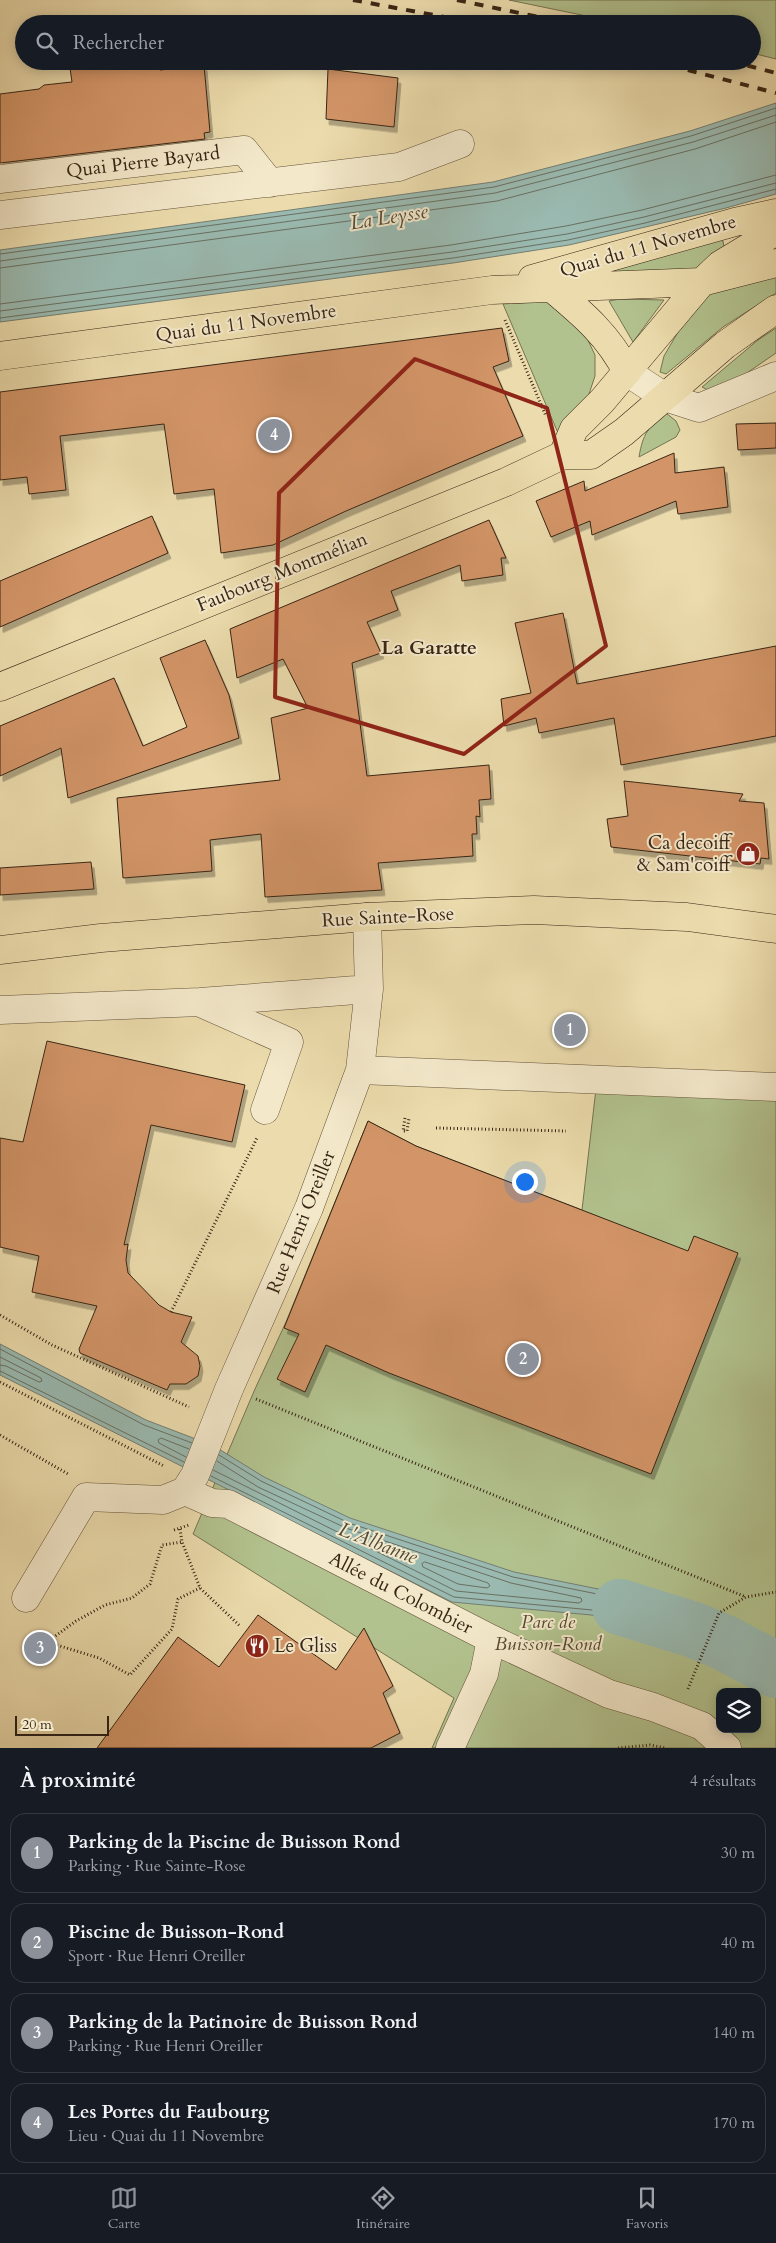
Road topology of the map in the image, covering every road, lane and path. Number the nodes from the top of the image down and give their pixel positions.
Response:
1 (460, 144) dead end
2 (0, 178) edge
3 (270, 183) junction
4 (776, 213) edge
5 (0, 215) edge
6 (776, 232) edge
7 (776, 263) edge
8 (702, 282) junction
9 (552, 289) junction
10 (492, 290) junction
11 (776, 308) edge
12 (0, 356) edge
13 (627, 372) junction
14 (776, 376) edge
15 (665, 397) junction
16 (563, 455) junction
17 (0, 688) edge
18 (367, 917) junction
19 (776, 929) edge
20 (0, 950) edge
21 (369, 989) junction
22 (200, 1002) junction
23 (0, 1010) edge
24 (360, 1070) junction
25 (776, 1087) edge
26 (265, 1110) joint
27 (436, 1128) dead end
28 (566, 1131) dead end
29 (172, 1312) dead end
30 (0, 1315) edge
31 (0, 1382) edge
32 (229, 1389) junction
33 (214, 1428) junction
34 (184, 1487) junction
35 (180, 1529) dead end
36 (182, 1542) junction
37 (200, 1588) junction
38 (776, 1592) edge
39 (746, 1597) junction
40 (26, 1598) dead end
41 (240, 1626) dead end
42 (491, 1639) junction
43 (702, 1656) dead end
44 (663, 1747) edge
45 (450, 1748) edge
46 (618, 1748) edge
47 (728, 1748) edge

1 - 3 street, Quai Pierre Bayard
2 - 3 street, Quai Pierre Bayard
3 - 5 street, Quai Pierre Bayard
4 - 10 main road, Quai du 11 Novembre
6 - 8 main road, Quai du 11 Novembre
7 - 8 main road, Quai du 11 Novembre
8 - 9 main road, Quai du 11 Novembre
8 - 13 main road
9 - 10 main road, Quai du 11 Novembre
9 - 13 main road
10 - 12 main road, Quai du 11 Novembre
10 - 16 path
11 - 15 main road, Faubourg Montmélian
13 - 15 street
13 - 16 main road
14 - 15 street
15 - 16 main road, Faubourg Montmélian
16 - 17 main road, Faubourg Montmélian
18 - 19 main road, Rue Sainte-Rose
18 - 20 main road, Rue Sainte-Rose
18 - 21 street, Rue Henri Oreiller
21 - 22 street
21 - 24 street, Rue Henri Oreiller
22 - 23 street
22 - 26 street
24 - 25 street
24 - 32 street, Rue Henri Oreiller
26 - 29 path
27 - 28 path
30 - 33 path
31 - 34 path
32 - 33 street, Rue Henri Oreiller
32 - 39 path
33 - 34 street, Rue Henri Oreiller
34 - 40 street
34 - 42 street, Allée du Colombier
35 - 36 path
36 - 37 path
36 - 37 path
37 - 41 path
38 - 39 path
39 - 43 path
42 - 45 street
42 - 47 street, Allée du Colombier
44 - 46 path

